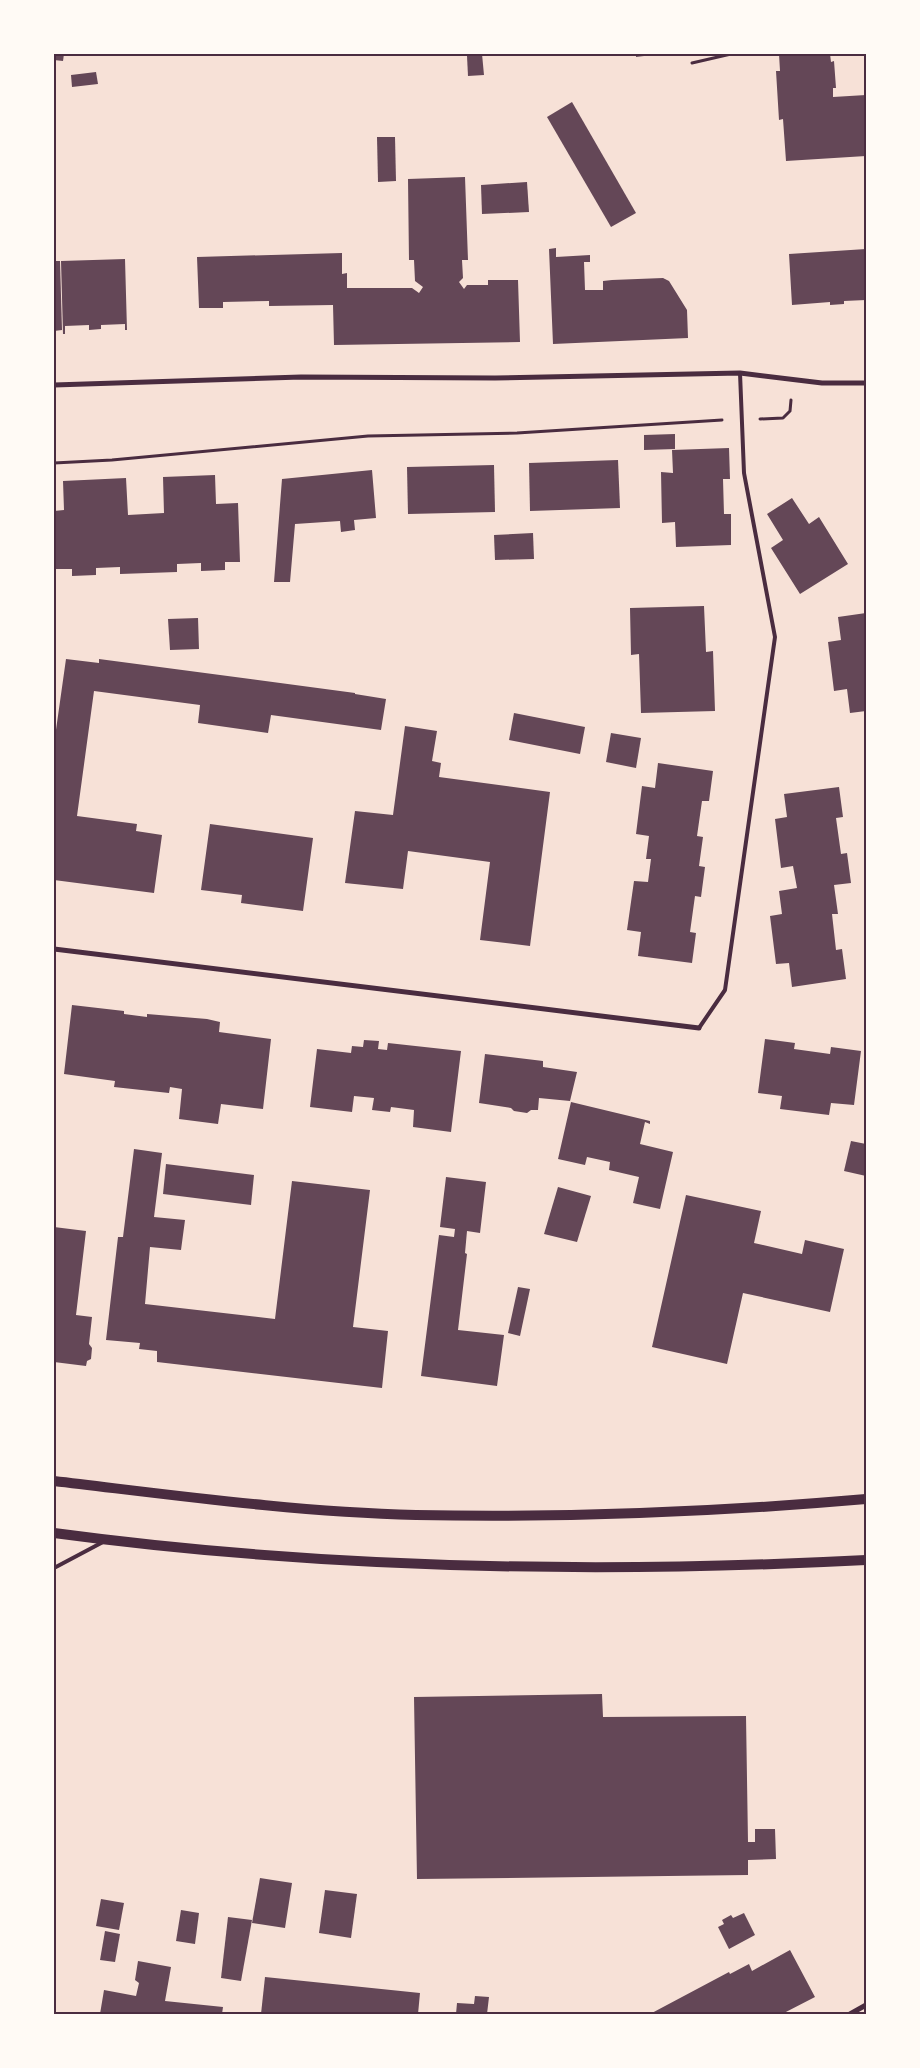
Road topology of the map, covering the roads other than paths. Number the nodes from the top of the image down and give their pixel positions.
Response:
1 (740, 373) junction
2 (866, 383) edge
3 (54, 385) edge
4 (54, 949) edge
5 (700, 1028) joint
6 (54, 1481) edge
7 (866, 1499) edge
8 (54, 1533) edge
9 (106, 1540) junction
10 (866, 1560) edge
11 (54, 1568) edge
12 (866, 2005) edge
13 (850, 2014) edge

1 - 2 street
1 - 3 street
1 - 5 lane
4 - 5 street
6 - 7 main road
8 - 9 main road
9 - 10 main road
9 - 11 lane
12 - 13 street

